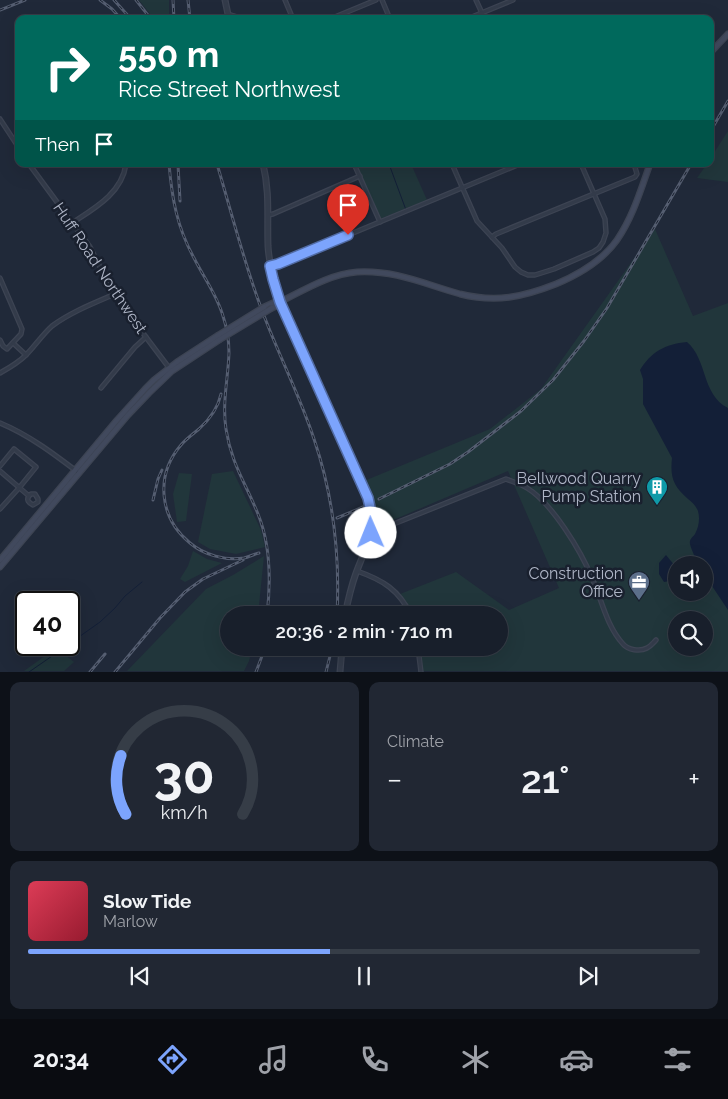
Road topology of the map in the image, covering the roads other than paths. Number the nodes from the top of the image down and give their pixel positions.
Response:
1 (225, 0) edge
2 (285, 0) edge
3 (376, 0) edge
4 (382, 0) edge
5 (476, 0) edge
6 (513, 0) edge
7 (482, 13) junction
8 (229, 15) edge
9 (291, 15) edge
10 (340, 15) edge
11 (388, 15) edge
12 (477, 15) edge
13 (728, 34) edge
14 (714, 49) edge
15 (0, 120) edge
16 (15, 142) edge
17 (31, 167) edge
18 (125, 167) edge
19 (264, 167) edge
20 (356, 167) edge
21 (453, 167) edge
22 (513, 167) edge
23 (582, 167) edge
24 (635, 167) edge
25 (649, 167) edge
26 (360, 176) junction
27 (462, 188) junction
28 (594, 194) junction
29 (268, 215) junction
30 (380, 222) junction
31 (72, 223) junction
32 (492, 237) junction
33 (270, 266) junction
34 (0, 278) edge
35 (115, 294) junction
36 (280, 302) junction
37 (146, 336) junction
38 (0, 340) edge
39 (13, 343) junction
40 (26, 355) junction
41 (171, 370) junction
42 (0, 373) edge
43 (101, 388) dead end
44 (1, 425) edge
45 (0, 466) edge
46 (0, 471) edge
47 (77, 472) junction
48 (4, 474) junction
49 (0, 478) edge
50 (20, 488) junction
51 (29, 496) junction
52 (38, 502) junction
53 (44, 507) junction
54 (0, 509) edge
55 (371, 533) junction
56 (0, 560) edge
57 (0, 567) edge
58 (357, 571) junction
59 (347, 606) edge
60 (407, 606) edge
61 (656, 640) dead end
62 (341, 656) edge
63 (419, 656) edge
64 (340, 672) edge
65 (421, 672) edge

1 - 8 street
2 - 9 street
3 - 10 street
4 - 11 street
5 - 7 street
6 - 7 street
7 - 12 street
13 - 14 main road
15 - 16 street
17 - 31 street, Huff Road Northwest
18 - 31 street
19 - 29 street
20 - 26 street
21 - 27 street
22 - 27 street
23 - 28 street
24 - 28 street
25 - 36 main road
26 - 29 street
26 - 30 street
27 - 30 street
27 - 32 street
28 - 32 street
28 - 32 street
29 - 33 street
30 - 33 street
31 - 35 street, Huff Road Northwest
33 - 36 street
34 - 39 street
35 - 37 street, Huff Road Northwest
35 - 40 street
36 - 41 main road, bridge
36 - 55 street
37 - 41 street, Huff Road Northwest
37 - 43 street
38 - 39 street
39 - 40 street
40 - 42 street
41 - 47 main road
44 - 47 street
45 - 50 street
46 - 48 street
47 - 53 main road
47 - 57 main road
48 - 49 street
48 - 50 street
50 - 51 street
50 - 54 street
51 - 52 street
51 - 52 street
52 - 53 street
53 - 56 main road
55 - 58 street
55 - 61 street
58 - 59 street
58 - 60 street
62 - 64 street
63 - 65 street

